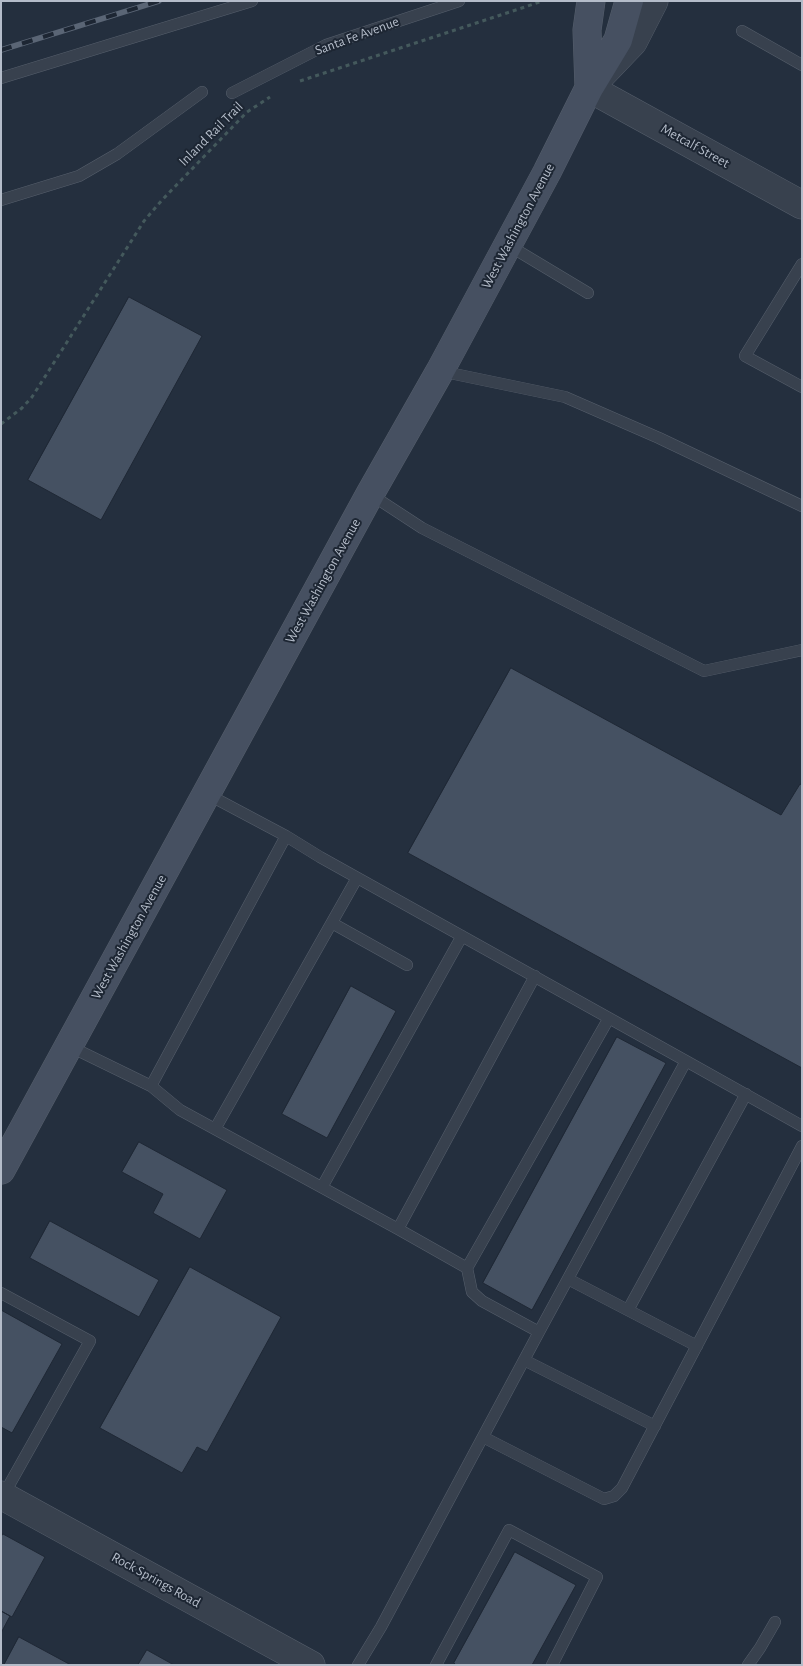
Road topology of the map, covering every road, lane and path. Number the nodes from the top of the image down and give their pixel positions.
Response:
1 (252, 1) edge
2 (460, 1) edge
3 (543, 1) edge
4 (591, 1) edge
5 (629, 1) edge
6 (654, 1) edge
7 (742, 31) dead end
8 (802, 65) edge
9 (1, 78) edge
10 (294, 83) dead end
11 (589, 88) junction
12 (202, 92) dead end
13 (277, 92) dead end
14 (232, 94) dead end
15 (1, 200) edge
16 (802, 205) edge
17 (508, 245) junction
18 (802, 264) edge
19 (588, 294) dead end
20 (440, 371) junction
21 (802, 387) edge
22 (1, 424) edge
23 (370, 494) junction
24 (802, 506) edge
25 (802, 650) edge
26 (207, 794) junction
27 (286, 836) junction
28 (357, 878) junction
29 (332, 923) junction
30 (462, 936) junction
31 (407, 965) dead end
32 (535, 976) junction
33 (609, 1018) junction
34 (69, 1046) junction
35 (686, 1061) junction
36 (151, 1086) junction
37 (746, 1094) junction
38 (802, 1126) edge
39 (214, 1129) junction
40 (802, 1146) edge
41 (1, 1170) edge
42 (322, 1188) junction
43 (398, 1228) junction
44 (467, 1268) junction
45 (568, 1279) junction
46 (1, 1293) edge
47 (628, 1310) junction
48 (539, 1332) junction
49 (697, 1346) junction
50 (524, 1360) junction
51 (655, 1426) junction
52 (483, 1437) junction
53 (2, 1496) edge
54 (775, 1622) dead end
55 (311, 1665) edge
56 (358, 1665) edge
57 (436, 1665) edge
58 (552, 1665) edge
59 (748, 1665) edge

1 - 9 lane
2 - 14 lane, Santa Fe Avenue
3 - 10 path
4 - 11 main road
5 - 11 main road
6 - 11 street, West Washington Avenue
7 - 8 lane
11 - 16 street, Metcalf Street
11 - 17 main road, West Washington Avenue
12 - 15 lane
13 - 22 path, Inland Rail Trail
17 - 19 lane
17 - 20 main road, West Washington Avenue
18 - 21 lane
20 - 23 main road, West Washington Avenue
20 - 24 lane
23 - 25 lane
23 - 26 main road, West Washington Avenue
26 - 27 lane
26 - 34 main road, West Washington Avenue
27 - 28 lane
27 - 36 lane
28 - 29 lane
28 - 30 lane
29 - 31 lane
29 - 39 lane
30 - 32 lane
30 - 42 lane
32 - 33 lane
32 - 43 lane
33 - 35 lane
33 - 44 lane
34 - 36 lane
34 - 41 main road, West Washington Avenue
35 - 37 lane
35 - 45 lane
36 - 39 lane
37 - 38 lane
37 - 47 lane
39 - 42 lane
40 - 49 lane
42 - 43 lane
43 - 44 lane
44 - 48 lane
45 - 47 lane
45 - 48 lane
46 - 53 lane
47 - 49 lane
48 - 50 lane
49 - 51 lane
50 - 51 lane
50 - 52 lane
51 - 52 lane
52 - 56 lane
53 - 55 street, Rock Springs Road
54 - 59 lane
57 - 58 lane

